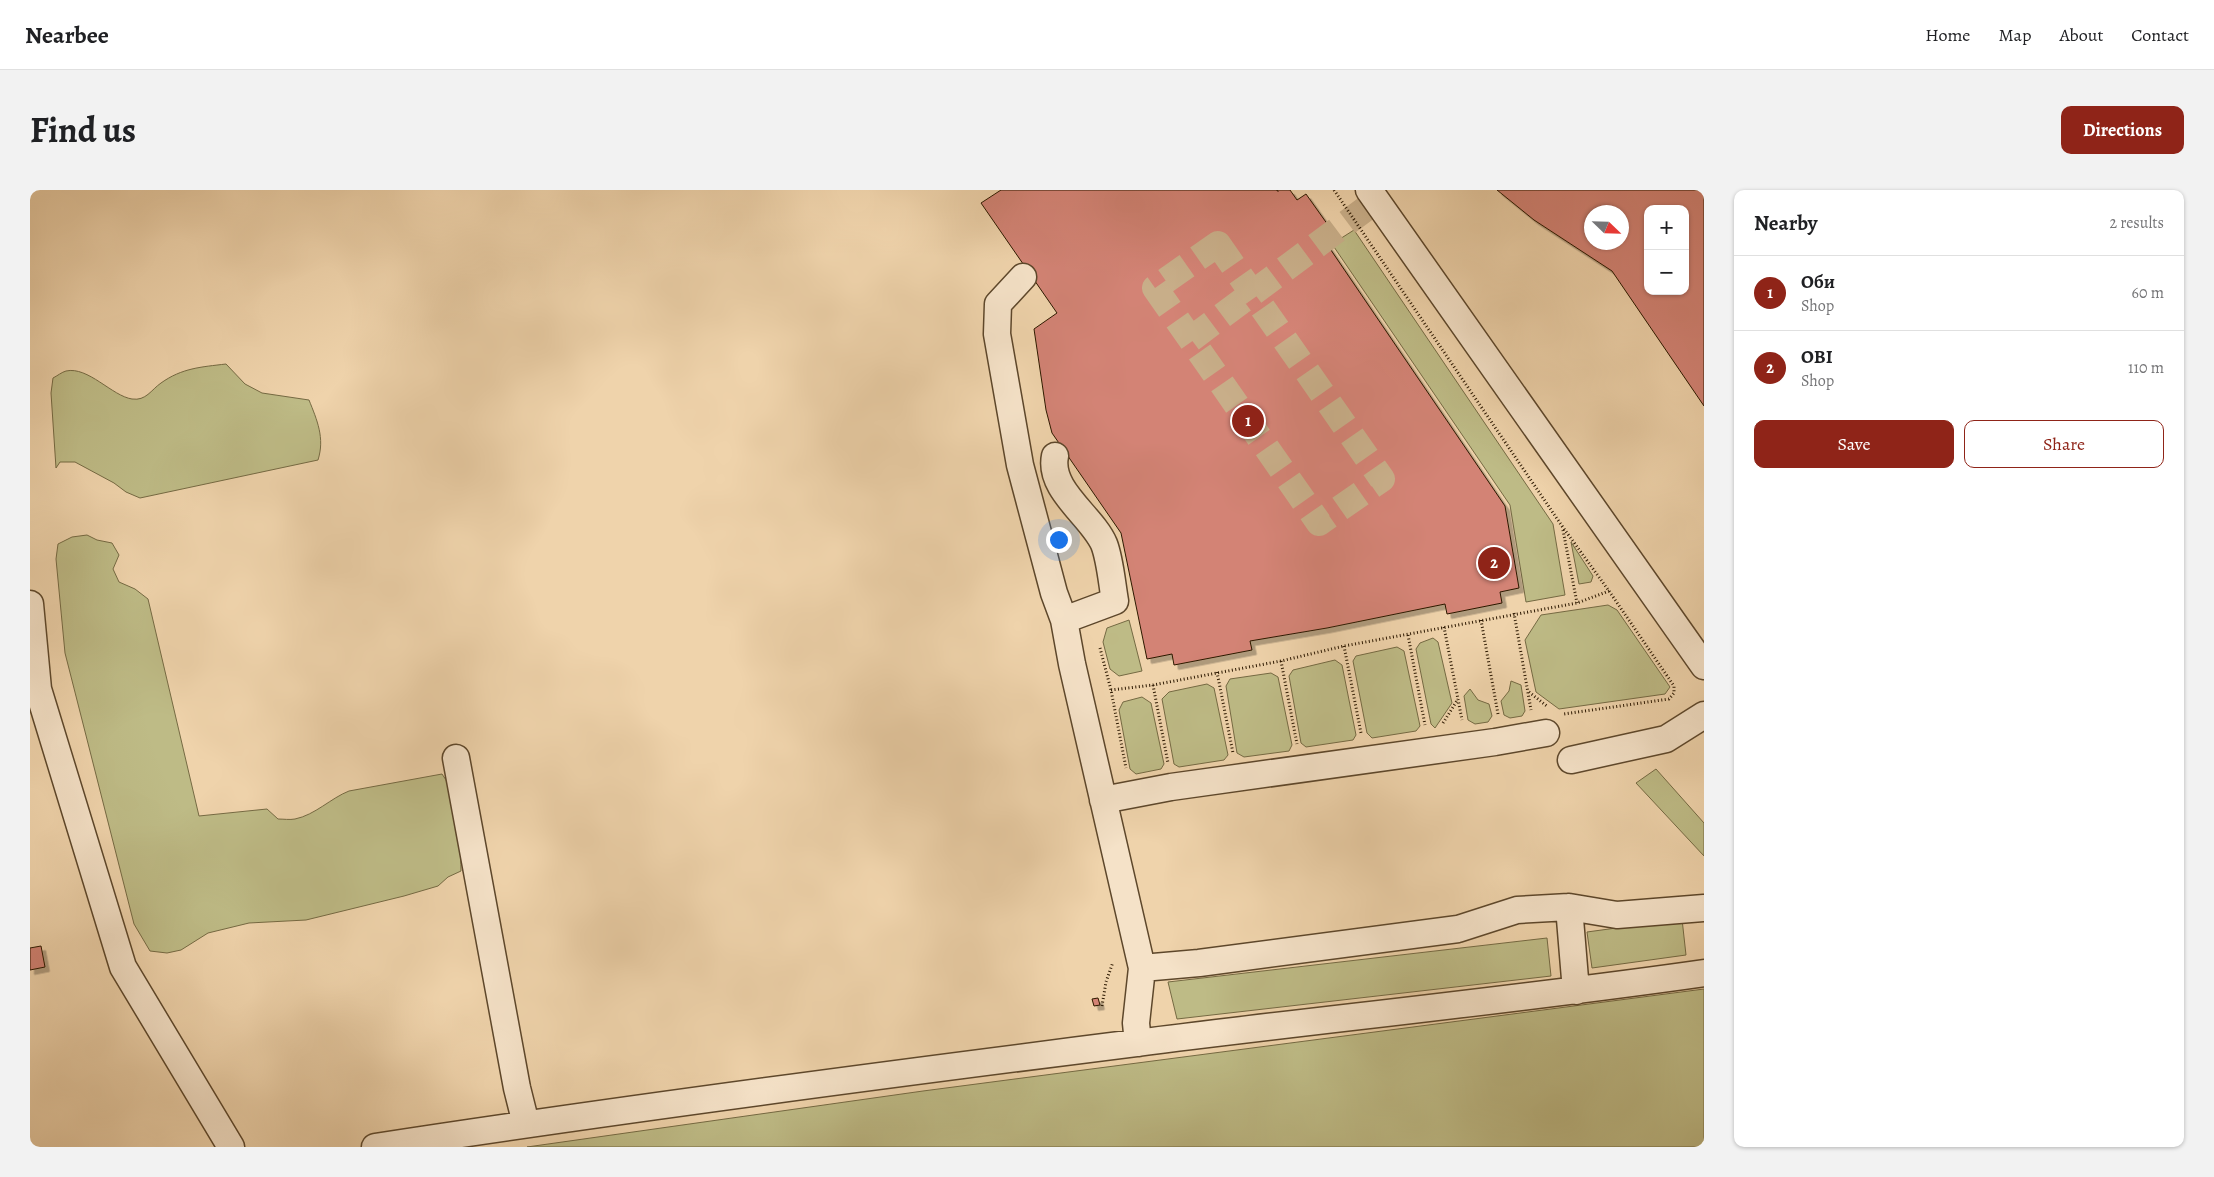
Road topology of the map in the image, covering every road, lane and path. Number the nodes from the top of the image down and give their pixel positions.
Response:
1 (1334, 190) edge
2 (1369, 190) edge
3 (1023, 277) dead end
4 (1055, 456) dead end
5 (1562, 526) junction
6 (1610, 590) junction
7 (1577, 603) junction
8 (30, 604) edge
9 (1514, 613) junction
10 (1064, 620) junction
11 (1481, 620) junction
12 (1444, 627) junction
13 (1408, 635) junction
14 (1344, 646) junction
15 (1100, 648) dead end
16 (1701, 655) edge
17 (1281, 661) junction
18 (1217, 672) junction
19 (1153, 685) junction
20 (1111, 690) junction
21 (1529, 692) junction
22 (1458, 698) junction
23 (1498, 715) dead end
24 (1704, 715) edge
25 (1547, 719) junction
26 (1462, 722) dead end
27 (1425, 726) dead end
28 (1441, 726) dead end
29 (1362, 743) dead end
30 (1299, 753) dead end
31 (456, 758) dead end
32 (1571, 760) dead end
33 (1234, 762) dead end
34 (1170, 773) dead end
35 (1127, 774) dead end
36 (1103, 800) junction
37 (1570, 907) junction
38 (1704, 908) edge
39 (1142, 968) junction
40 (1704, 973) edge
41 (1576, 992) junction
42 (1138, 1043) junction
43 (526, 1124) junction
44 (231, 1147) edge
45 (376, 1147) edge

1 - 5 path
2 - 16 street
3 - 10 street
4 - 10 street
5 - 6 path
5 - 7 path
6 - 7 path
6 - 25 path
7 - 9 path
8 - 44 street
9 - 11 path
9 - 21 path
10 - 36 street
11 - 12 path
11 - 23 path
12 - 13 path
12 - 22 path
13 - 14 path
13 - 27 path
14 - 17 path
14 - 29 path
15 - 20 path
17 - 18 path
17 - 30 path
18 - 19 path
18 - 33 path
19 - 20 path
19 - 34 path
20 - 35 path
21 - 25 path
21 - 25 path
22 - 26 path
22 - 28 path
24 - 32 street
25 - 36 street
31 - 43 street
36 - 39 street
37 - 38 street
37 - 39 street
37 - 41 street
39 - 42 street
40 - 41 street
41 - 42 street
42 - 43 street
43 - 45 street

